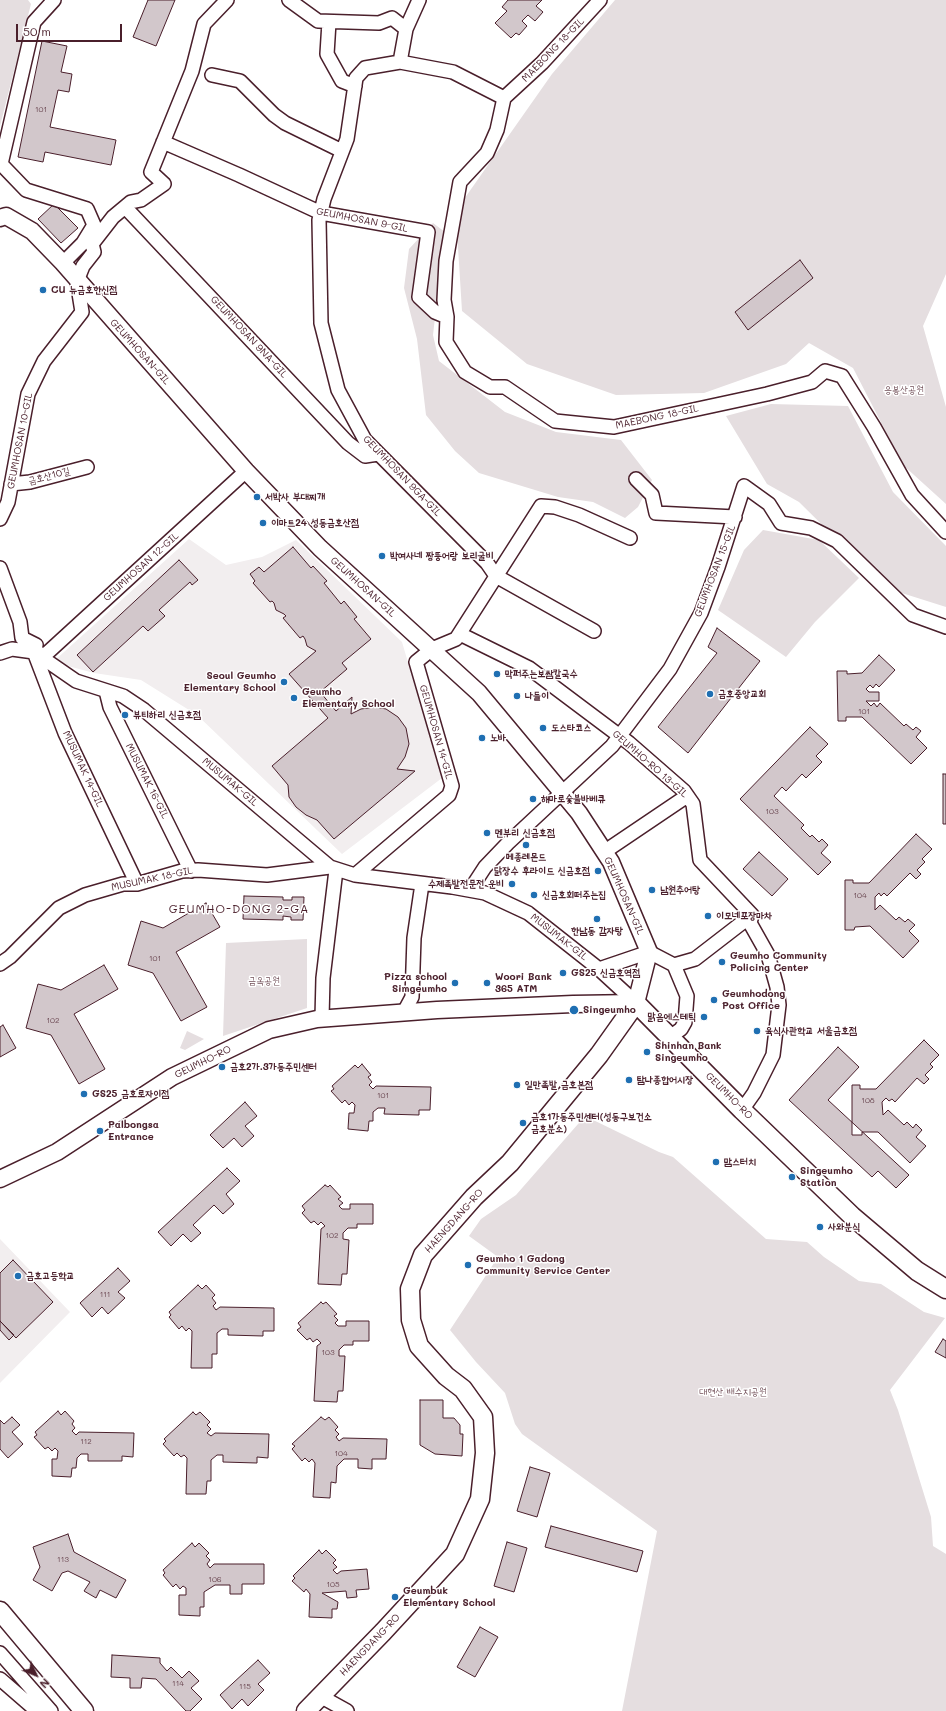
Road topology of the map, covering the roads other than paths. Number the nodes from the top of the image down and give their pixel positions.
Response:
1 (54, 0) edge
2 (227, 0) edge
3 (289, 0) edge
4 (419, 0) edge
5 (600, 0) edge
6 (329, 22) junction
7 (406, 29) junction
8 (400, 62) junction
9 (212, 76) dead end
10 (354, 86) junction
11 (504, 98) junction
12 (163, 142) junction
13 (342, 151) junction
14 (125, 207) junction
15 (321, 213) junction
16 (0, 218) edge
17 (63, 263) junction
18 (77, 282) junction
19 (447, 318) junction
20 (378, 454) junction
21 (87, 467) dead end
22 (246, 471) junction
23 (636, 479) dead end
24 (11, 484) junction
25 (735, 517) junction
26 (0, 519) edge
27 (946, 532) edge
28 (630, 538) dead end
29 (0, 568) edge
30 (496, 576) junction
31 (946, 627) edge
32 (594, 631) dead end
33 (460, 634) junction
34 (432, 649) junction
35 (34, 652) junction
36 (0, 653) edge
37 (106, 691) junction
38 (620, 736) junction
39 (562, 794) junction
40 (687, 796) junction
41 (604, 852) junction
42 (333, 868) junction
43 (191, 871) junction
44 (356, 875) junction
45 (137, 884) junction
46 (422, 884) junction
47 (470, 890) junction
48 (752, 915) junction
49 (649, 952) junction
50 (0, 964) edge
51 (674, 965) junction
52 (599, 969) junction
53 (636, 1003) junction
54 (404, 1012) junction
55 (322, 1018) junction
56 (670, 1037) junction
57 (742, 1110) junction
58 (0, 1179) edge
59 (946, 1289) edge
60 (0, 1611) edge
61 (0, 1653) edge
62 (0, 1678) edge
63 (320, 1696) junction
64 (37, 1711) edge
65 (51, 1711) edge
66 (84, 1711) edge
67 (306, 1711) edge
68 (347, 1711) edge

1 - 17 street
2 - 12 street
3 - 6 street
4 - 7 street
5 - 11 street, MAEBONG 18-GIL
6 - 7 street
6 - 10 street
7 - 8 street
8 - 10 street, GEUMHOSAN 9GA-GIL
8 - 11 street
9 - 13 street
10 - 13 street, GEUMHOSAN 9GA-GIL
11 - 19 street, MAEBONG 18-GIL
12 - 14 street
12 - 15 street, GEUMHOSAN 9-GIL
13 - 15 street, GEUMHOSAN 9GA-GIL
14 - 18 street
14 - 20 street, GEUMHOSAN 9NA-GIL
15 - 19 street, GEUMHOSAN 9-GIL
15 - 20 street, GEUMHOSAN 9GA-GIL
16 - 17 street, GEUMHOSAN-GIL
17 - 18 street, GEUMHOSAN-GIL
18 - 22 street, GEUMHOSAN-GIL
18 - 24 street, GEUMHOSAN 10-GIL
19 - 27 street, MAEBONG 18-GIL
20 - 30 street, GEUMHOSAN 9GA-GIL
21 - 24 street, 금호산10길
22 - 34 street, GEUMHOSAN-GIL
22 - 35 street, GEUMHOSAN 12-GIL
23 - 25 street, GEUMHOSAN 15-GIL
24 - 26 street, GEUMHOSAN 10-GIL
25 - 31 street, GEUMHOSAN 15-GIL
25 - 38 street, GEUMHOSAN 15-GIL
28 - 30 street
29 - 35 street
30 - 32 street, GEUMHOSAN 9GA-GIL
30 - 33 street
33 - 34 street
33 - 38 street, GEUMHO-RO 13-GIL
34 - 39 street, GEUMHOSAN-GIL
34 - 44 street, GEUMHOSAN 14-GIL
35 - 36 street, MUSUMAK-GIL
35 - 37 street, MUSUMAK-GIL
35 - 45 street, MUSUMAK 14-GIL
37 - 42 street, MUSUMAK-GIL
37 - 43 street, MUSUMAK 16-GIL
38 - 39 street, GEUMHOSAN 15-GIL
38 - 40 street, GEUMHO-RO 13-GIL
39 - 41 street, GEUMHOSAN-GIL
39 - 47 street
40 - 41 street
40 - 48 street, GEUMHO-RO 13-GIL
41 - 49 street, GEUMHOSAN-GIL
42 - 43 street, MUSUMAK 18-GIL
42 - 44 street, MUSUMAK-GIL
42 - 55 street
43 - 45 street, MUSUMAK 18-GIL
44 - 46 street, MUSUMAK-GIL
45 - 50 street, MUSUMAK 18-GIL
46 - 47 street, MUSUMAK-GIL
46 - 54 street
47 - 52 street, MUSUMAK-GIL
48 - 51 street
48 - 57 street
49 - 51 street
49 - 52 street
49 - 53 street
51 - 56 street
52 - 53 street, MUSUMAK-GIL
53 - 54 street, GEUMHO-RO
53 - 56 main road, GEUMHO-RO
53 - 63 main road, HAENGDANG-RO
54 - 55 street, GEUMHO-RO
55 - 58 street, GEUMHO-RO
56 - 57 main road, GEUMHO-RO
57 - 59 main road, GEUMHO-RO
60 - 66 main road
61 - 65 street
62 - 64 street
63 - 67 main road, HAENGDANG-RO
63 - 68 street

